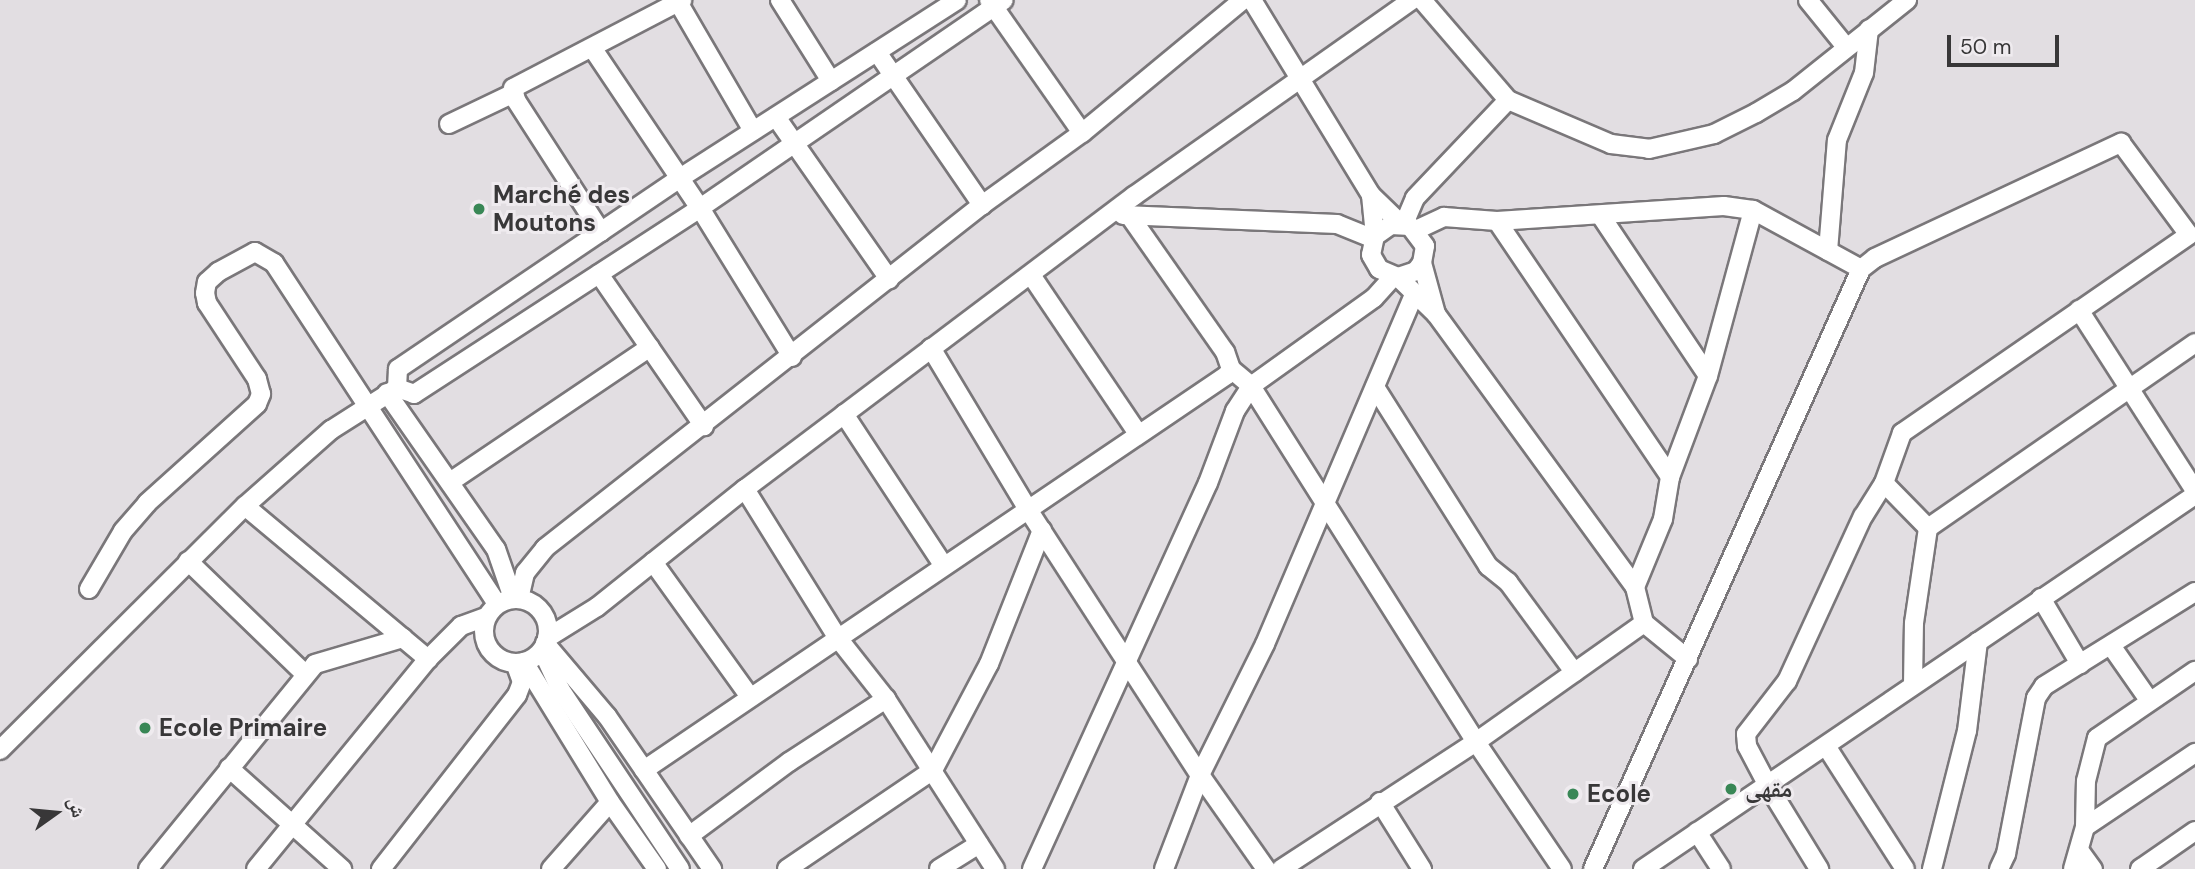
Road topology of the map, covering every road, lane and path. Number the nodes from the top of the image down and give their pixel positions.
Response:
1 (780, 0) edge
2 (957, 0) edge
3 (1243, 0) edge
4 (1252, 0) edge
5 (1412, 0) edge
6 (1422, 0) edge
7 (1808, 0) edge
8 (1907, 0) edge
9 (680, 1) edge
10 (995, 2) edge
11 (1869, 29) junction
12 (1846, 47) junction
13 (593, 49) junction
14 (877, 52) junction
15 (892, 76) junction
16 (831, 81) junction
17 (1298, 82) junction
18 (512, 94) junction
19 (1508, 100) junction
20 (776, 117) junction
21 (449, 124) dead end
22 (753, 131) junction
23 (1082, 133) junction
24 (791, 142) junction
25 (680, 178) junction
26 (1371, 195) junction
27 (982, 205) junction
28 (700, 208) junction
29 (1753, 210) junction
30 (1124, 215) junction
31 (1601, 215) junction
32 (1497, 221) junction
33 (1407, 226) junction
34 (601, 232) junction
35 (1375, 238) junction
36 (1828, 251) junction
37 (1422, 263) junction
38 (1861, 269) junction
39 (599, 274) junction
40 (1031, 275) junction
41 (1395, 277) junction
42 (889, 279) junction
43 (1414, 294) junction
44 (2079, 310) junction
45 (1436, 314) junction
46 (2195, 344) edge
47 (650, 347) junction
48 (931, 348) junction
49 (792, 357) junction
50 (1231, 369) junction
51 (1708, 376) junction
52 (1251, 386) junction
53 (1375, 387) junction
54 (2129, 387) junction
55 (392, 391) junction
56 (366, 404) junction
57 (844, 414) junction
58 (704, 426) junction
59 (1137, 432) junction
60 (1670, 477) junction
61 (450, 482) junction
62 (1884, 483) junction
63 (745, 489) junction
64 (2195, 493) edge
65 (1326, 504) junction
66 (246, 506) junction
67 (1027, 508) junction
68 (1928, 528) junction
69 (1042, 530) junction
70 (188, 561) junction
71 (653, 562) junction
72 (943, 565) junction
73 (1635, 587) junction
74 (89, 589) dead end
75 (2195, 592) edge
76 (2041, 598) junction
77 (498, 607) junction
78 (1644, 623) junction
79 (837, 637) junction
80 (403, 638) junction
81 (1978, 642) junction
82 (545, 644) junction
83 (2112, 647) junction
84 (1125, 658) junction
85 (428, 659) junction
86 (1688, 659) junction
87 (520, 662) junction
88 (2080, 664) junction
89 (2195, 671) edge
90 (1574, 672) junction
91 (305, 674) junction
92 (1913, 685) junction
93 (750, 697) junction
94 (886, 699) junction
95 (2149, 700) junction
96 (1476, 742) junction
97 (1826, 746) junction
98 (0, 750) edge
99 (2195, 753) edge
100 (229, 768) junction
101 (644, 770) junction
102 (933, 770) junction
103 (1200, 775) junction
104 (1768, 784) junction
105 (610, 802) junction
106 (1380, 803) junction
107 (291, 826) junction
108 (2085, 827) junction
109 (2195, 831) edge
110 (1697, 832) junction
111 (689, 836) junction
112 (979, 844) junction
113 (2079, 850) junction
114 (148, 869) edge
115 (256, 869) edge
116 (342, 869) edge
117 (380, 869) edge
118 (551, 869) edge
119 (657, 869) edge
120 (680, 869) edge
121 (712, 869) edge
122 (788, 869) edge
123 (939, 869) edge
124 (995, 869) edge
125 (1032, 869) edge
126 (1164, 869) edge
127 (1266, 869) edge
128 (1281, 869) edge
129 (1422, 869) edge
130 (1562, 869) edge
131 (1593, 869) edge
132 (1643, 869) edge
133 (1721, 869) edge
134 (1819, 869) edge
135 (1905, 869) edge
136 (1932, 869) edge
137 (1999, 869) edge
138 (2073, 869) edge
139 (2093, 869) edge
140 (2140, 869) edge

1 - 16 street
2 - 14 street
3 - 23 street
4 - 17 street
5 - 17 street
6 - 19 street
7 - 12 street
8 - 11 street
9 - 13 street
9 - 22 street
10 - 15 street
10 - 23 street
11 - 12 street
11 - 36 street
12 - 19 street
13 - 18 street
13 - 25 street
14 - 15 street
14 - 16 street
15 - 24 street
15 - 27 street
16 - 20 street
17 - 26 street
17 - 30 street
18 - 21 street
18 - 34 street
19 - 33 street
20 - 22 street
20 - 24 street
22 - 25 street
23 - 27 street
24 - 28 street
24 - 42 street
25 - 28 street
25 - 34 street
26 - 33 street
26 - 35 street
27 - 42 street
28 - 39 street
28 - 49 street
29 - 31 street
29 - 36 street
29 - 51 street
30 - 35 street
30 - 40 street
30 - 50 street
31 - 32 street
31 - 51 street
32 - 33 street
32 - 60 street
33 - 35 street
33 - 37 street
34 - 55 street
35 - 41 street
36 - 38 street
37 - 41 street
37 - 45 street
38 - 44 street
38 - 86 street
39 - 47 street
39 - 55 street
40 - 48 street
40 - 59 street
41 - 43 street
41 - 52 street
42 - 49 street
43 - 45 street
43 - 53 street
44 - 54 street
44 - 62 street
45 - 73 street
46 - 54 street
47 - 58 street
47 - 61 street
48 - 57 street
48 - 67 street
49 - 58 street
50 - 52 street
50 - 59 street
51 - 60 street
52 - 65 street
52 - 84 street
53 - 65 street
53 - 90 street
54 - 64 street
54 - 68 street
55 - 56 street
55 - 61 street
56 - 66 street
56 - 74 street
56 - 77 street
57 - 63 street
57 - 72 street
58 - 77 street
59 - 67 street
60 - 73 street
61 - 77 street
62 - 68 street
62 - 104 street
63 - 71 street
63 - 79 street
64 - 76 street
65 - 96 street
65 - 103 street
66 - 70 street
66 - 80 street
67 - 69 street
67 - 72 street
68 - 92 street
69 - 84 street
69 - 102 street
70 - 91 street
70 - 98 street
71 - 82 street
71 - 93 street
72 - 79 street
73 - 78 street
75 - 83 street
76 - 81 street
76 - 88 street
77 - 82 street
77 - 85 street
77 - 87 street
78 - 86 street
78 - 90 street
79 - 93 street
79 - 94 street
80 - 85 street
80 - 91 street
81 - 92 street
81 - 136 street
82 - 87 street
82 - 101 street
82 - 120 street
83 - 88 street
83 - 95 street
84 - 103 street
84 - 125 street
85 - 107 street
86 - 131 street
87 - 105 street
87 - 117 street
88 - 137 street
89 - 95 street
90 - 96 street
91 - 100 street
92 - 97 street
93 - 101 street
94 - 102 street
94 - 111 street
95 - 108 street
96 - 106 street
96 - 130 street
97 - 104 street
97 - 135 street
99 - 108 street
100 - 107 street
100 - 114 street
101 - 111 street
102 - 112 street
102 - 122 street
103 - 126 street
103 - 127 street
104 - 110 street
104 - 134 street
105 - 118 street
105 - 119 street
106 - 128 street
106 - 129 street
107 - 115 street
107 - 116 street
108 - 113 street
109 - 140 street
110 - 132 street
110 - 133 street
111 - 121 street
112 - 123 street
112 - 124 street
113 - 138 street
113 - 139 street

